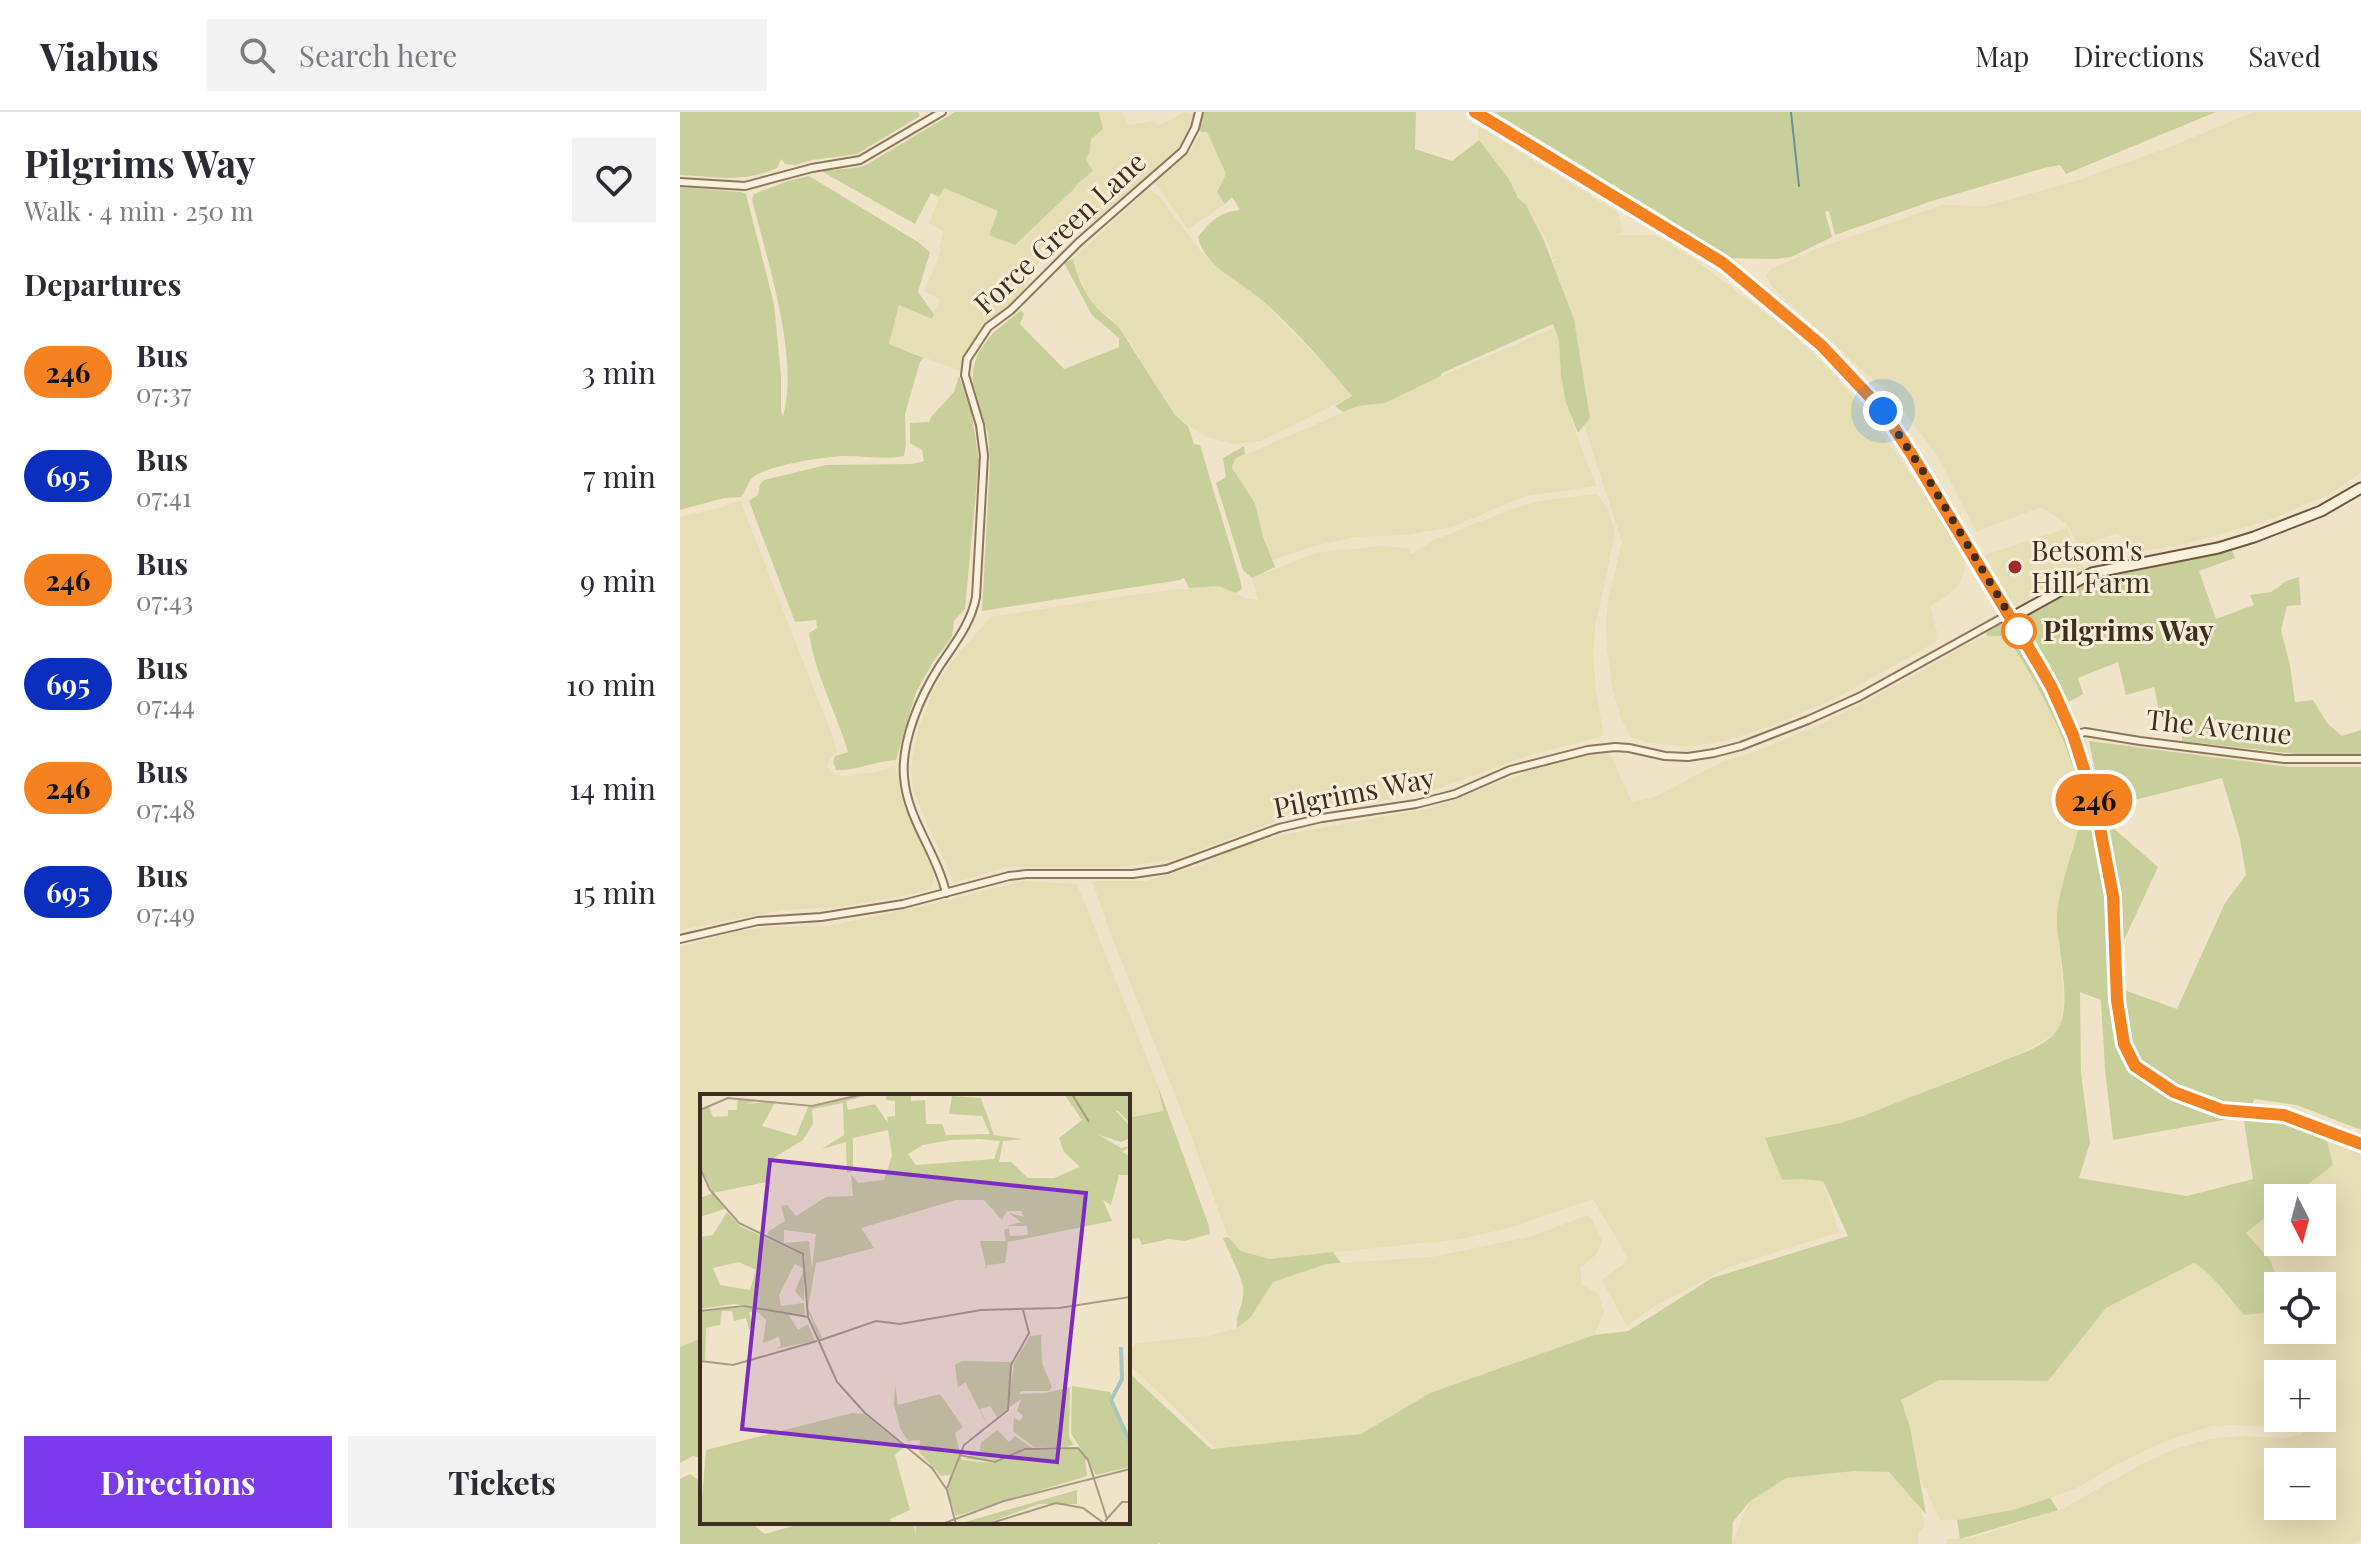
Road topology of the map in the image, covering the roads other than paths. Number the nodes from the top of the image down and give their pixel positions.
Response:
1 (942, 112) edge
2 (1199, 112) edge
3 (1475, 112) edge
4 (680, 182) edge
5 (2361, 488) edge
6 (2010, 616) junction
7 (2073, 735) junction
8 (2361, 759) edge
9 (946, 893) junction
10 (680, 939) edge
11 (2361, 1144) edge

1 - 4 street
2 - 9 street, Force Green Lane
3 - 6 main road
5 - 6 street, Pilgrims Way
6 - 7 main road
6 - 9 street, Pilgrims Way
7 - 8 street, The Avenue
7 - 11 main road
9 - 10 street, Pilgrims Way

